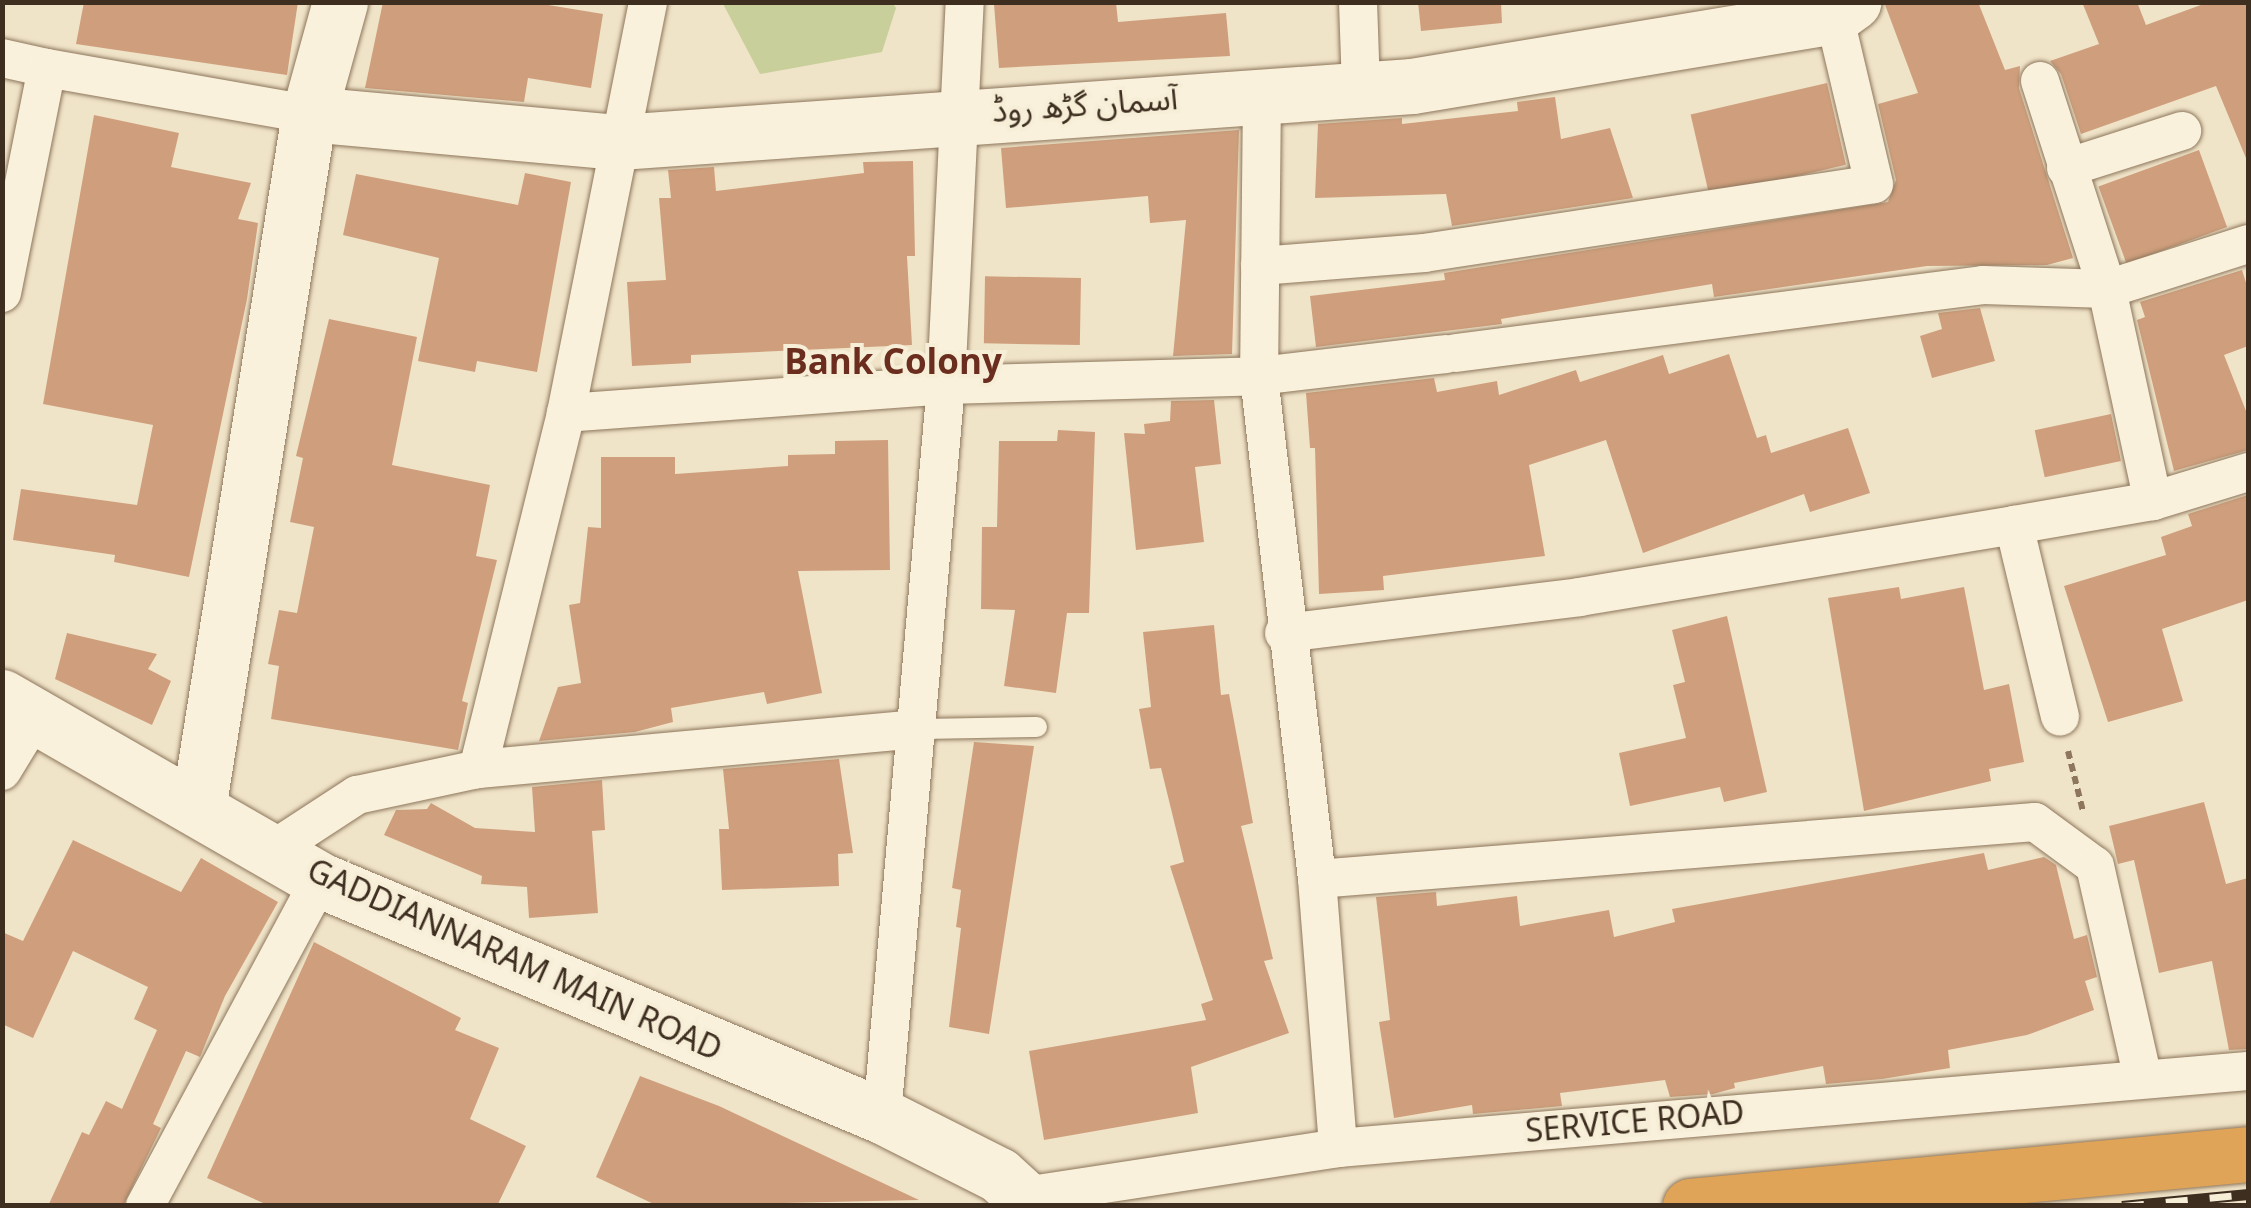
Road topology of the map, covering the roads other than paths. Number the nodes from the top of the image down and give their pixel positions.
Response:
1 (340, 2) edge
2 (648, 2) edge
3 (964, 2) edge
4 (1358, 2) edge
5 (1839, 7) edge
6 (2, 58) edge
7 (48, 68) junction
8 (2040, 81) dead end
9 (1361, 86) junction
10 (1262, 95) junction
11 (309, 114) junction
12 (960, 114) junction
13 (2182, 131) dead end
14 (619, 142) junction
15 (2066, 168) junction
16 (2248, 244) edge
17 (1260, 266) junction
18 (2107, 289) junction
19 (2, 293) edge
20 (1259, 376) junction
21 (946, 385) junction
22 (566, 413) junction
23 (2248, 472) edge
24 (2152, 501) junction
25 (2014, 525) junction
26 (1284, 633) junction
27 (19, 706) edge
28 (2060, 716) road end
29 (1037, 727) dead end
30 (918, 729) junction
31 (478, 770) junction
32 (2, 771) edge
33 (198, 808) junction
34 (271, 851) junction
35 (1317, 878) junction
36 (320, 880) junction
37 (2248, 1072) edge
38 (2143, 1079) junction
39 (882, 1116) junction
40 (1338, 1148) junction
41 (2248, 1154) edge
42 (2086, 1187) edge
43 (1028, 1200) edge
44 (144, 1206) edge
45 (1690, 1206) edge

1 - 11 street
2 - 14 street
3 - 12 street
4 - 9 street
5 - 9 street, آسمان گڑھ روڈ
5 - 17 street
6 - 7 street
7 - 11 street
7 - 19 street
8 - 15 street
9 - 10 street, آسمان گڑھ روڈ
10 - 12 street, آسمان گڑھ روڈ
10 - 17 street
11 - 14 street, آسمان گڑھ روڈ
11 - 33 street
12 - 14 street, آسمان گڑھ روڈ
12 - 21 street
13 - 15 street
14 - 22 street
15 - 18 street
16 - 18 street
17 - 20 street
18 - 20 street
18 - 24 street
20 - 21 street
20 - 26 street
21 - 22 street
21 - 30 street
22 - 31 street
23 - 24 street
24 - 25 street
25 - 26 street
25 - 28 street
26 - 35 street
27 - 32 street
27 - 33 street, GADDIANNARAM MAIN ROAD
29 - 30 lane
30 - 31 street
30 - 39 street
31 - 34 street
33 - 34 street, GADDIANNARAM MAIN ROAD
34 - 36 street, GADDIANNARAM MAIN ROAD
35 - 38 street
35 - 40 street
36 - 39 street, GADDIANNARAM MAIN ROAD
36 - 44 street
37 - 38 street, SERVICE ROAD
38 - 40 street, SERVICE ROAD
39 - 43 street, GADDIANNARAM MAIN ROAD
40 - 43 street, SERVICE ROAD
41 - 42 highway
42 - 45 highway

